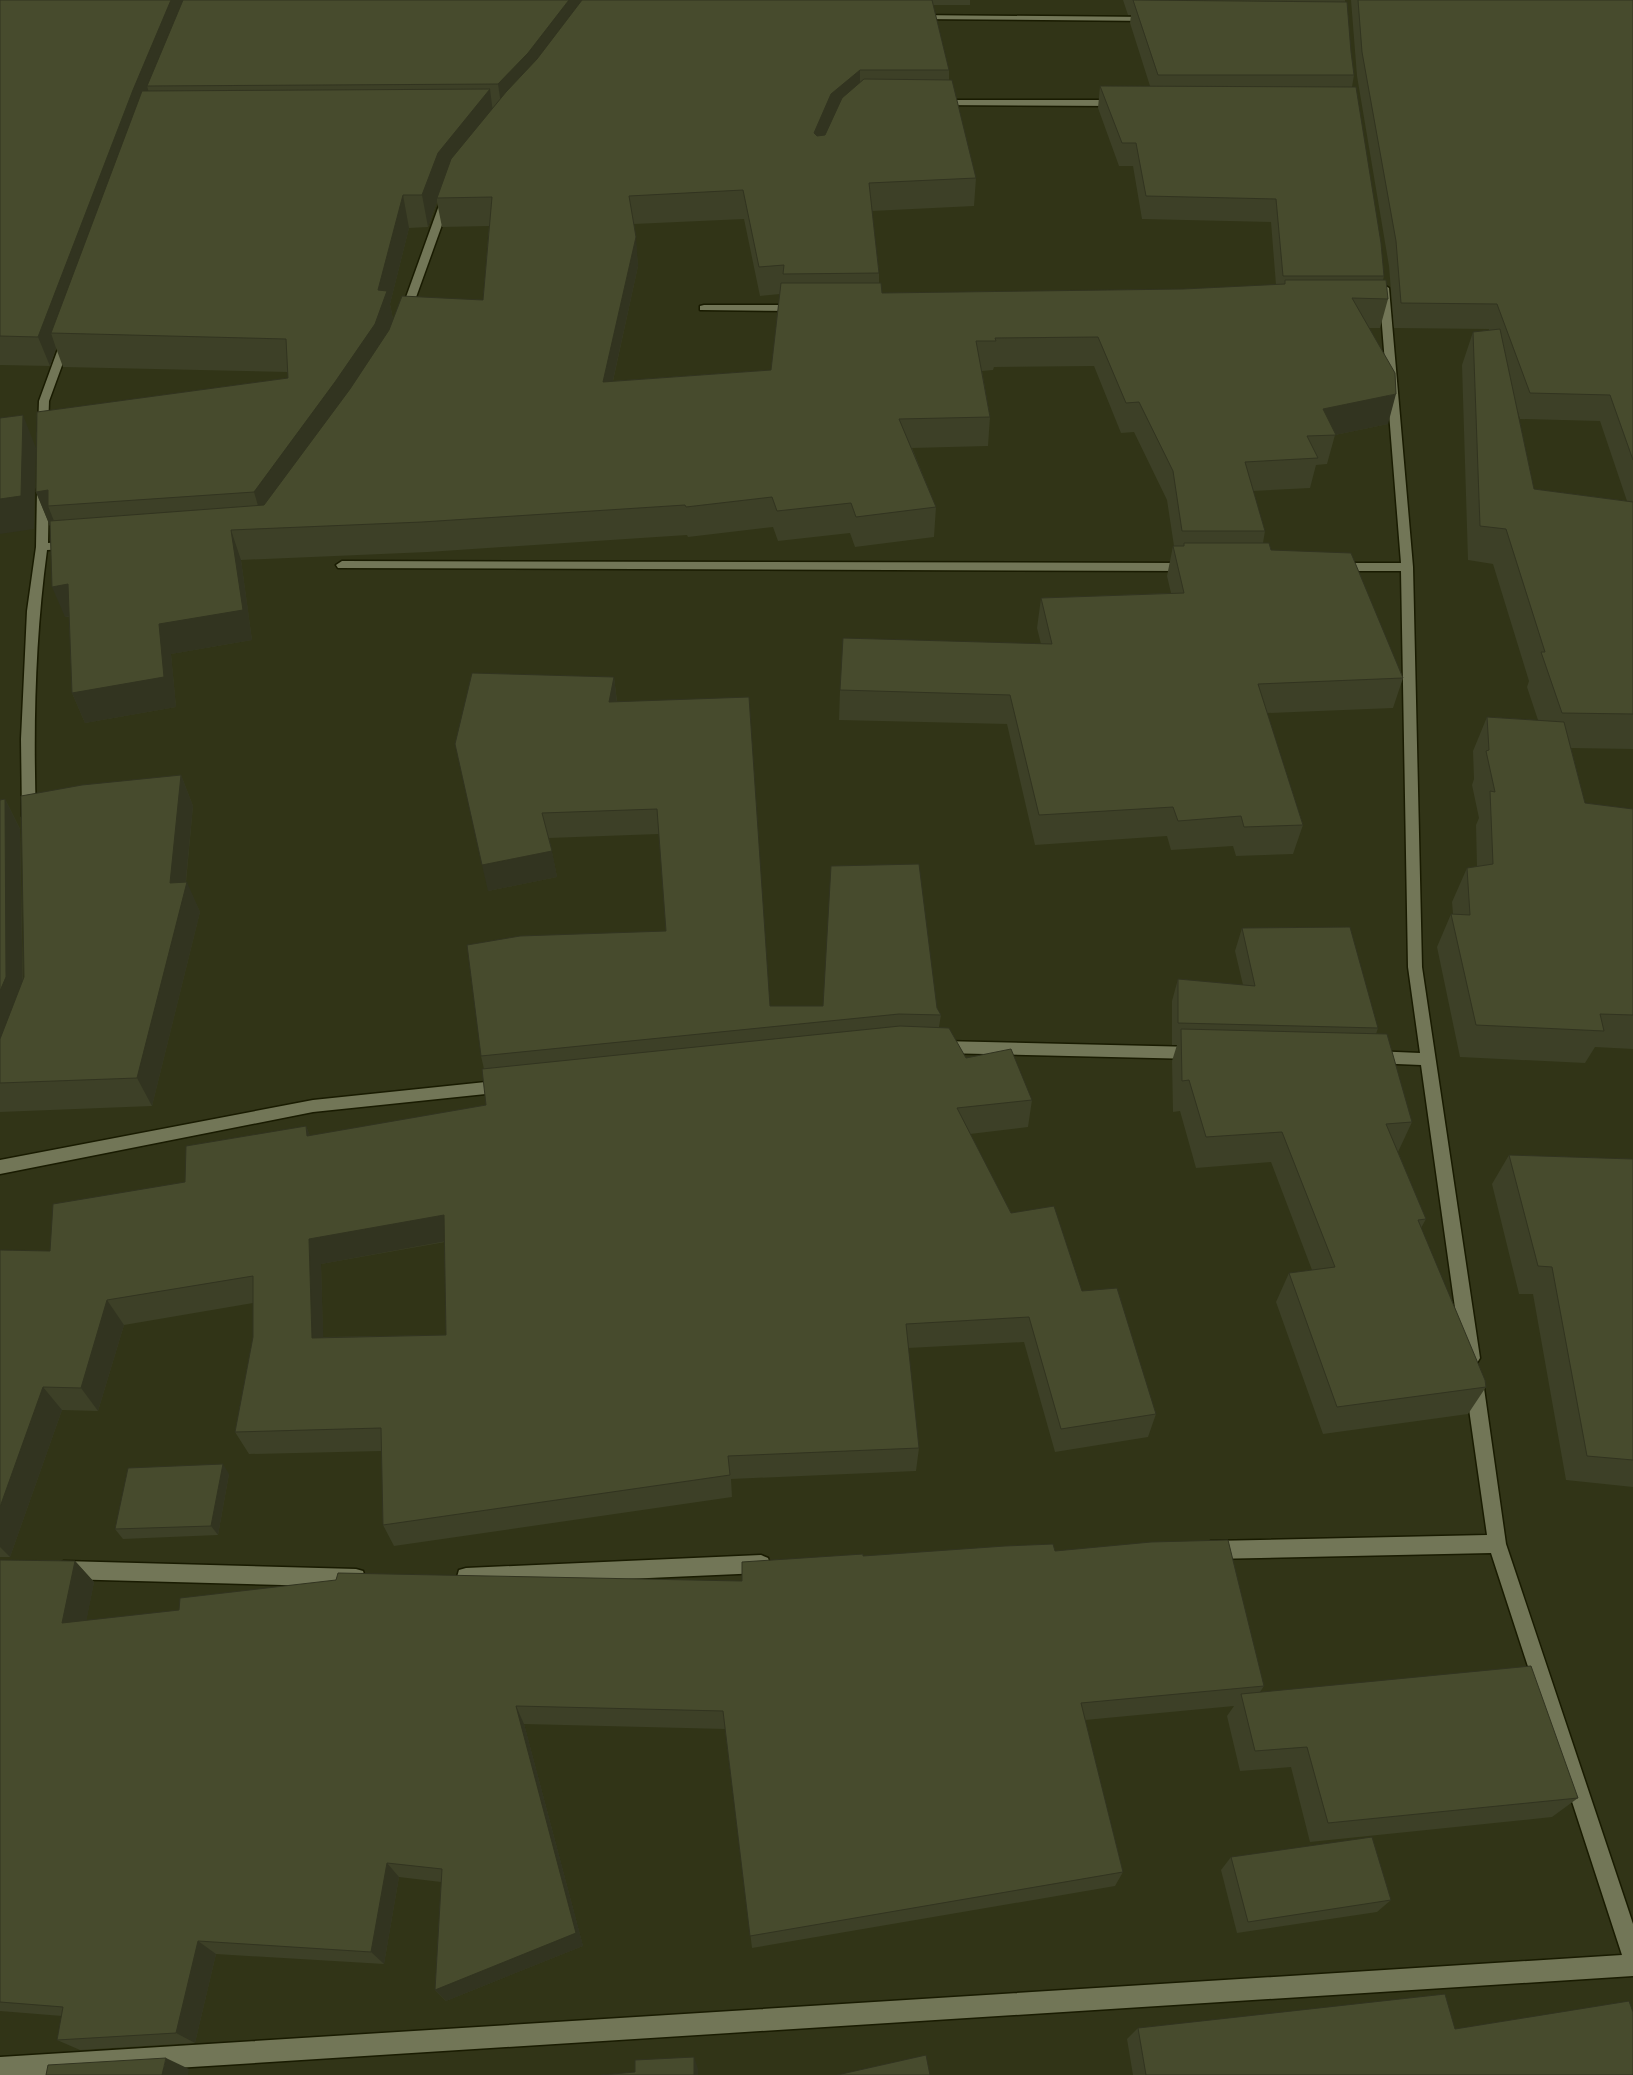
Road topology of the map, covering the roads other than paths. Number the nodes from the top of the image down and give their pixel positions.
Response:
1 (909, 17) edge
2 (1158, 19) edge
3 (930, 102) edge
4 (1128, 103) edge
5 (450, 186) edge
6 (1383, 276) edge
7 (704, 308) dead end
8 (812, 308) edge
9 (403, 320) edge
10 (70, 328) edge
11 (43, 440) edge
12 (43, 479) edge
13 (82, 544) edge
14 (42, 547) junction
15 (342, 565) dead end
16 (1198, 567) edge
17 (1328, 567) edge
18 (1407, 567) junction
19 (29, 833) edge
20 (928, 1047) edge
21 (1213, 1054) edge
22 (1360, 1057) edge
23 (1429, 1059) junction
24 (521, 1085) edge
25 (0, 1167) edge
26 (1497, 1544) junction
27 (1192, 1551) edge
28 (778, 1564) edge
29 (49, 1570) edge
30 (452, 1577) edge
31 (373, 1579) edge
32 (1633, 1956) edge
33 (1633, 1966) edge
34 (0, 2068) edge

1 - 2 street
3 - 4 street
5 - 9 street
6 - 18 street
7 - 8 street
10 - 11 street
12 - 14 street
13 - 14 street
14 - 19 street
15 - 16 street
17 - 18 street
18 - 23 street
20 - 21 street
22 - 23 street
23 - 26 street
24 - 25 street
26 - 27 street
26 - 32 street
28 - 30 street
29 - 31 street
33 - 34 street

